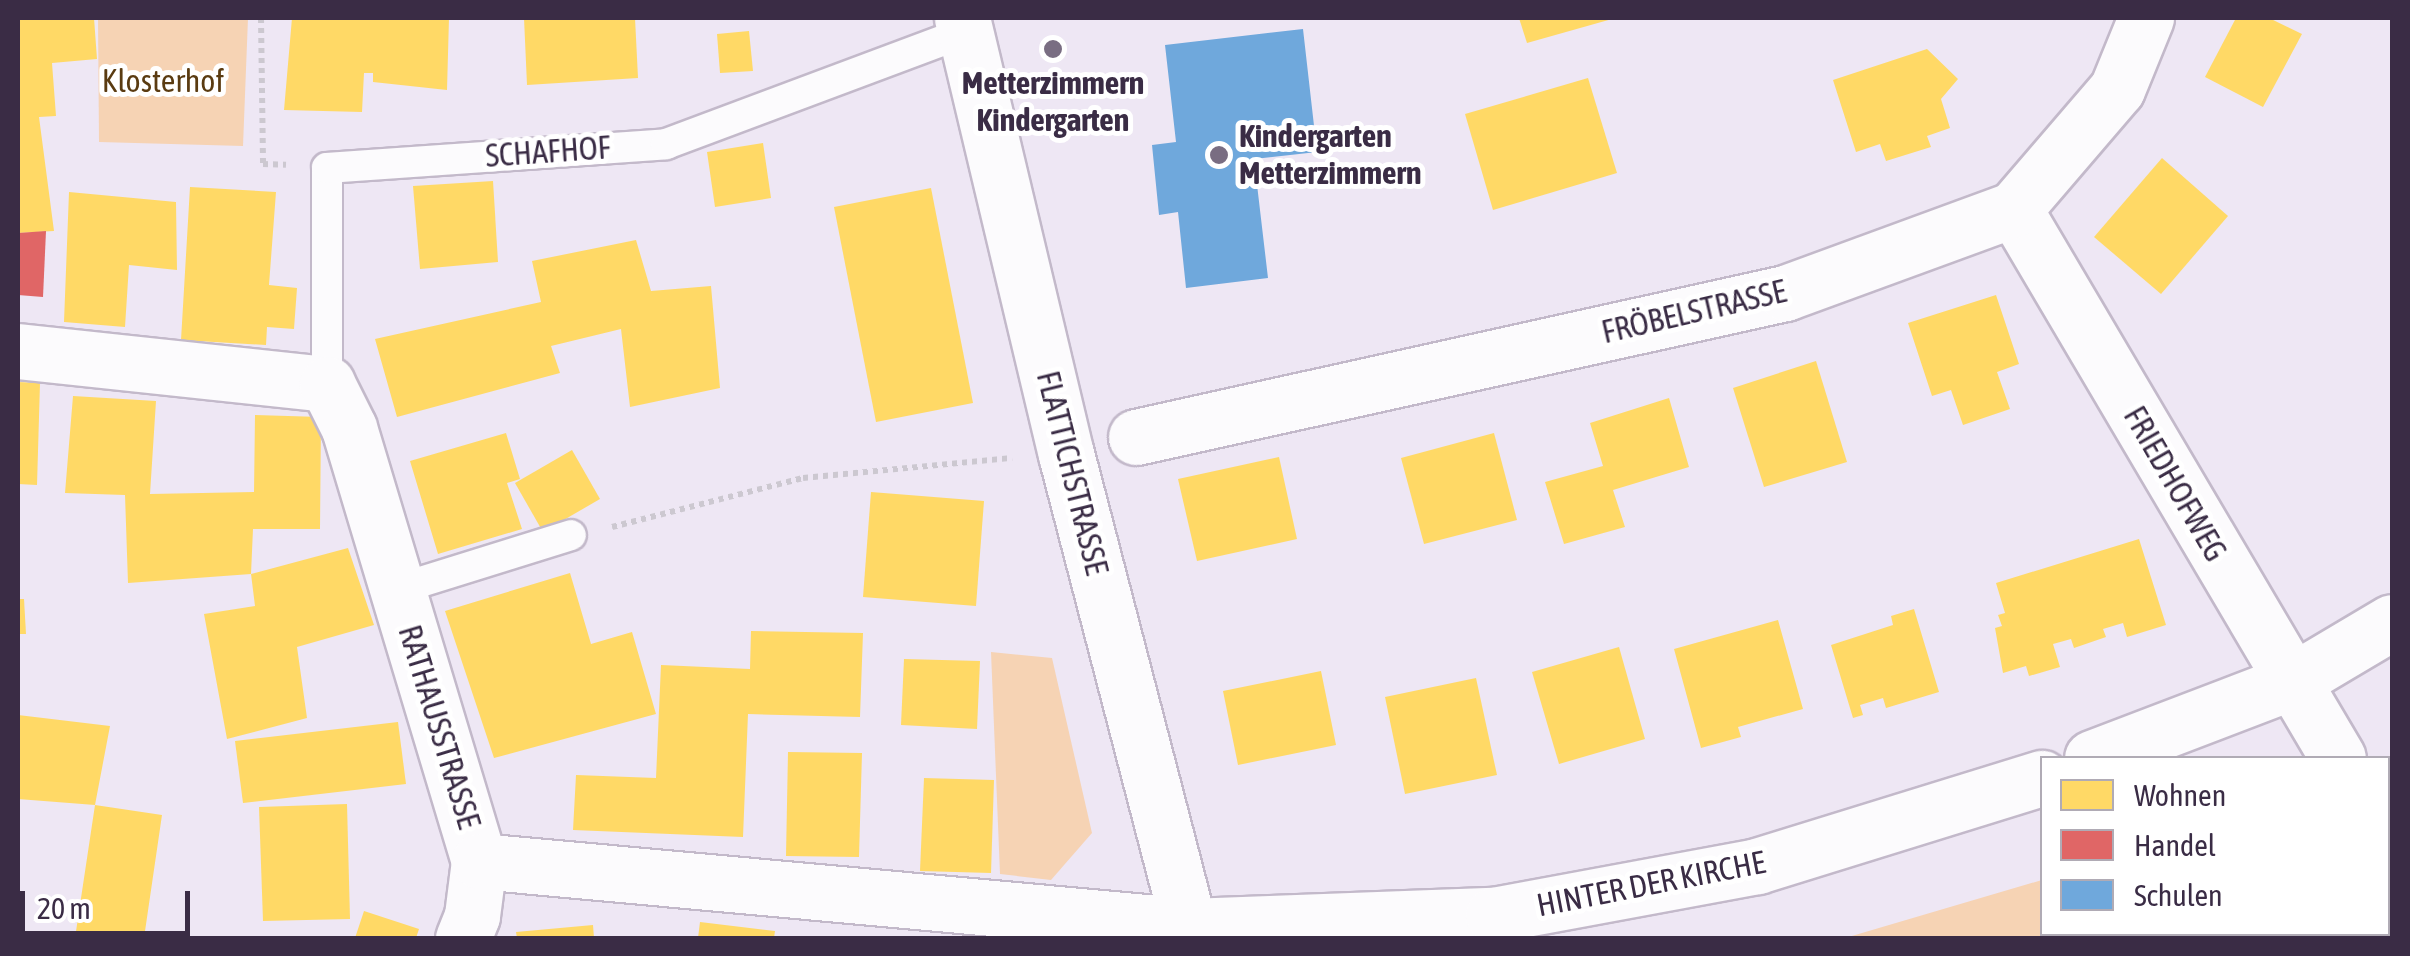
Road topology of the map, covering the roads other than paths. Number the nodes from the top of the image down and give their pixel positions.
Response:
1 (2146, 18) edge
2 (964, 25) edge
3 (2014, 209) junction
4 (18, 351) edge
5 (326, 384) junction
6 (1136, 437) dead end
7 (571, 535) dead end
8 (398, 589) junction
9 (2392, 622) edge
10 (2291, 682) junction
11 (2097, 756) edge
12 (2337, 756) edge
13 (2040, 779) edge
14 (479, 862) junction
15 (1190, 932) edge
16 (463, 938) edge

1 - 3 street, FRÖBELSTRASSE
2 - 5 lane, SCHAFHOF
2 - 15 street, FLATTICHSTRASSE
3 - 6 street, FRÖBELSTRASSE
3 - 10 street, FRIEDHOFWEG
4 - 5 street
5 - 8 street, RATHAUSSTRASSE
7 - 8 lane
8 - 14 street, RATHAUSSTRASSE
9 - 10 street
10 - 11 street
10 - 12 street, FRIEDHOFWEG
13 - 15 street, HINTER DER KIRCHE
14 - 15 street, RATHAUSSTRASSE
14 - 16 street

